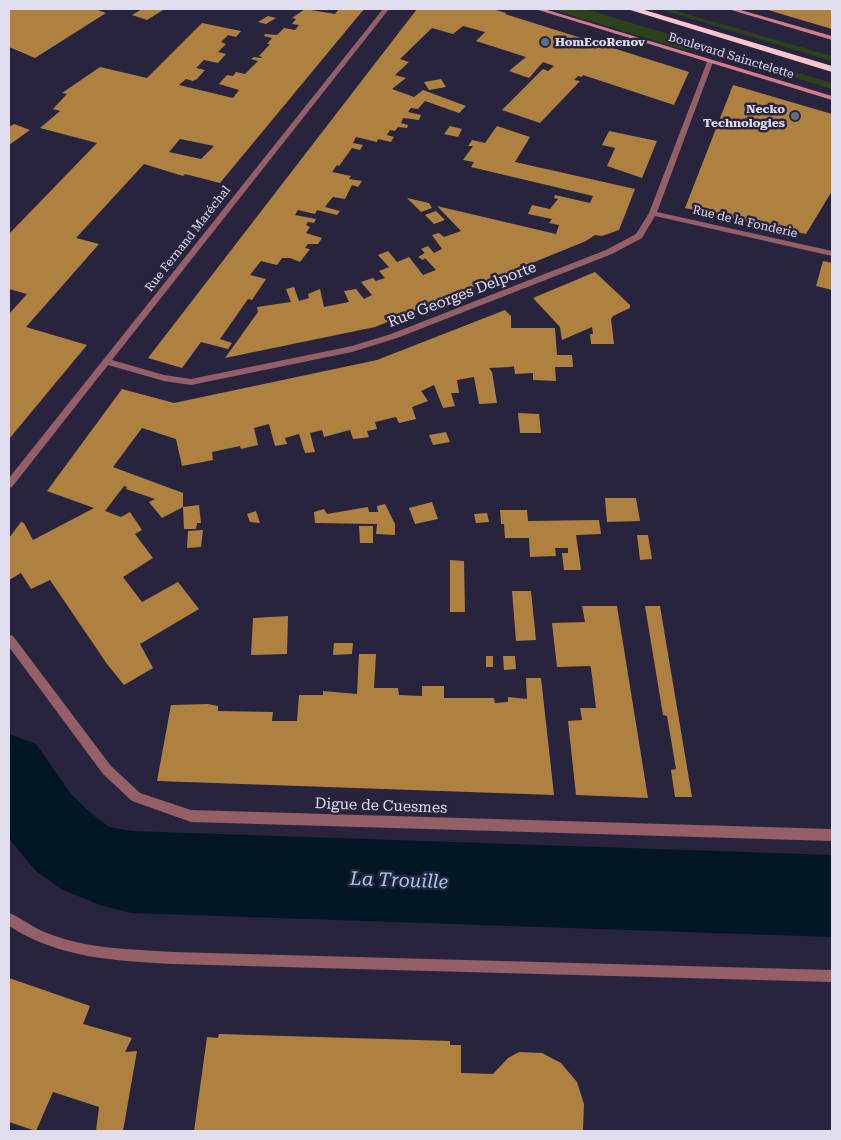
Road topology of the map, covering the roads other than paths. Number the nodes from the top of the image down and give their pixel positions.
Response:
1 (386, 9) edge
2 (538, 9) edge
3 (632, 9) edge
4 (730, 9) edge
5 (738, 10) edge
6 (832, 38) edge
7 (710, 62) junction
8 (832, 70) edge
9 (832, 98) edge
10 (653, 213) junction
11 (832, 254) edge
12 (106, 361) junction
13 (9, 484) edge
14 (9, 639) edge
15 (832, 835) edge
16 (9, 919) edge
17 (832, 976) edge

1 - 12 street, Rue Fernand Maréchal
2 - 7 street, Boulevard Sainctelette
3 - 8 highway
4 - 5 street
5 - 6 street
7 - 9 street, Boulevard Sainctelette
7 - 10 street, Rue Georges Delporte
10 - 11 street, Rue de la Fonderie
10 - 12 street, Rue Georges Delporte
12 - 13 street, Rue Fernand Maréchal
14 - 15 street, Digue de Cuesmes
16 - 17 street

